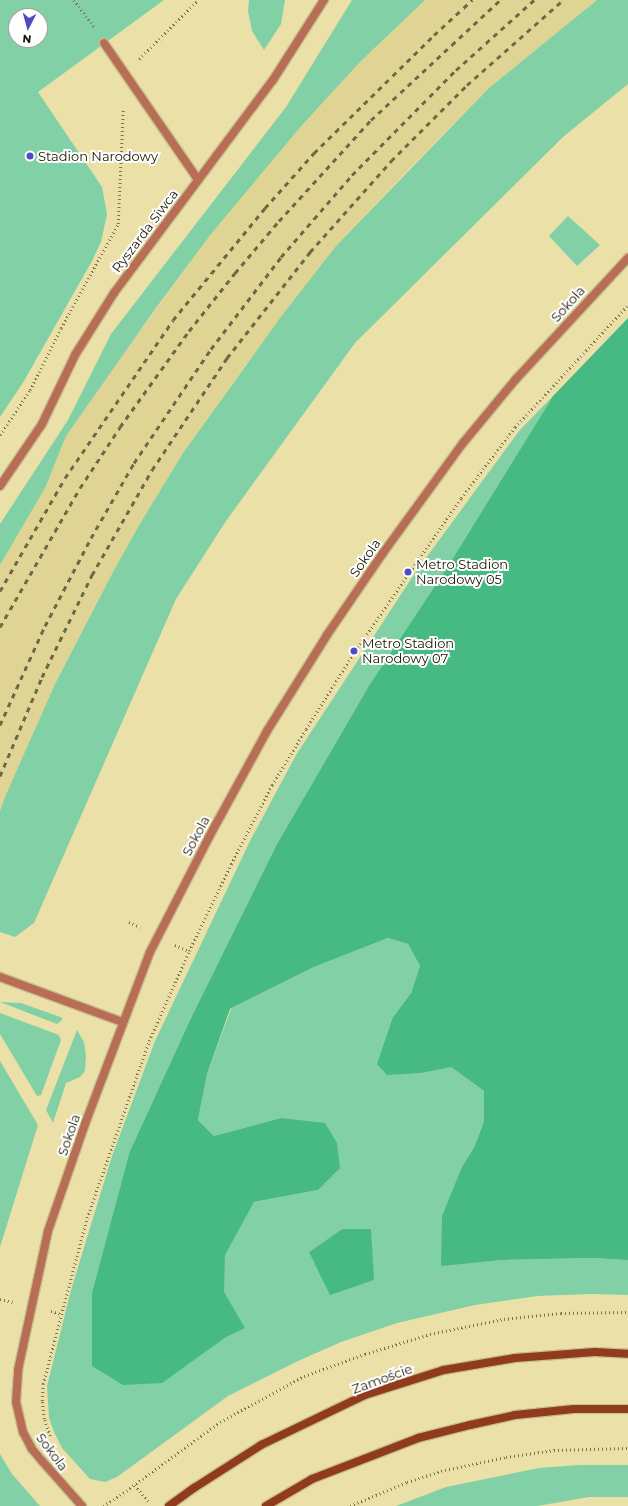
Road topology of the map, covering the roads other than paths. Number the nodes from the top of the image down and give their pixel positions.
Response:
1 (324, 0) edge
2 (104, 43) road end
3 (198, 180) junction
4 (628, 258) edge
5 (0, 486) edge
6 (0, 977) edge
7 (122, 1022) junction
8 (628, 1354) edge
9 (628, 1409) edge
10 (82, 1506) edge
11 (169, 1506) edge
12 (266, 1506) edge

1 - 3 street, Ryszarda Siwca
2 - 3 street
3 - 5 street, Ryszarda Siwca
4 - 7 street, Sokola
6 - 7 street
7 - 10 street, Sokola
8 - 11 street, Zamoście
9 - 12 street

